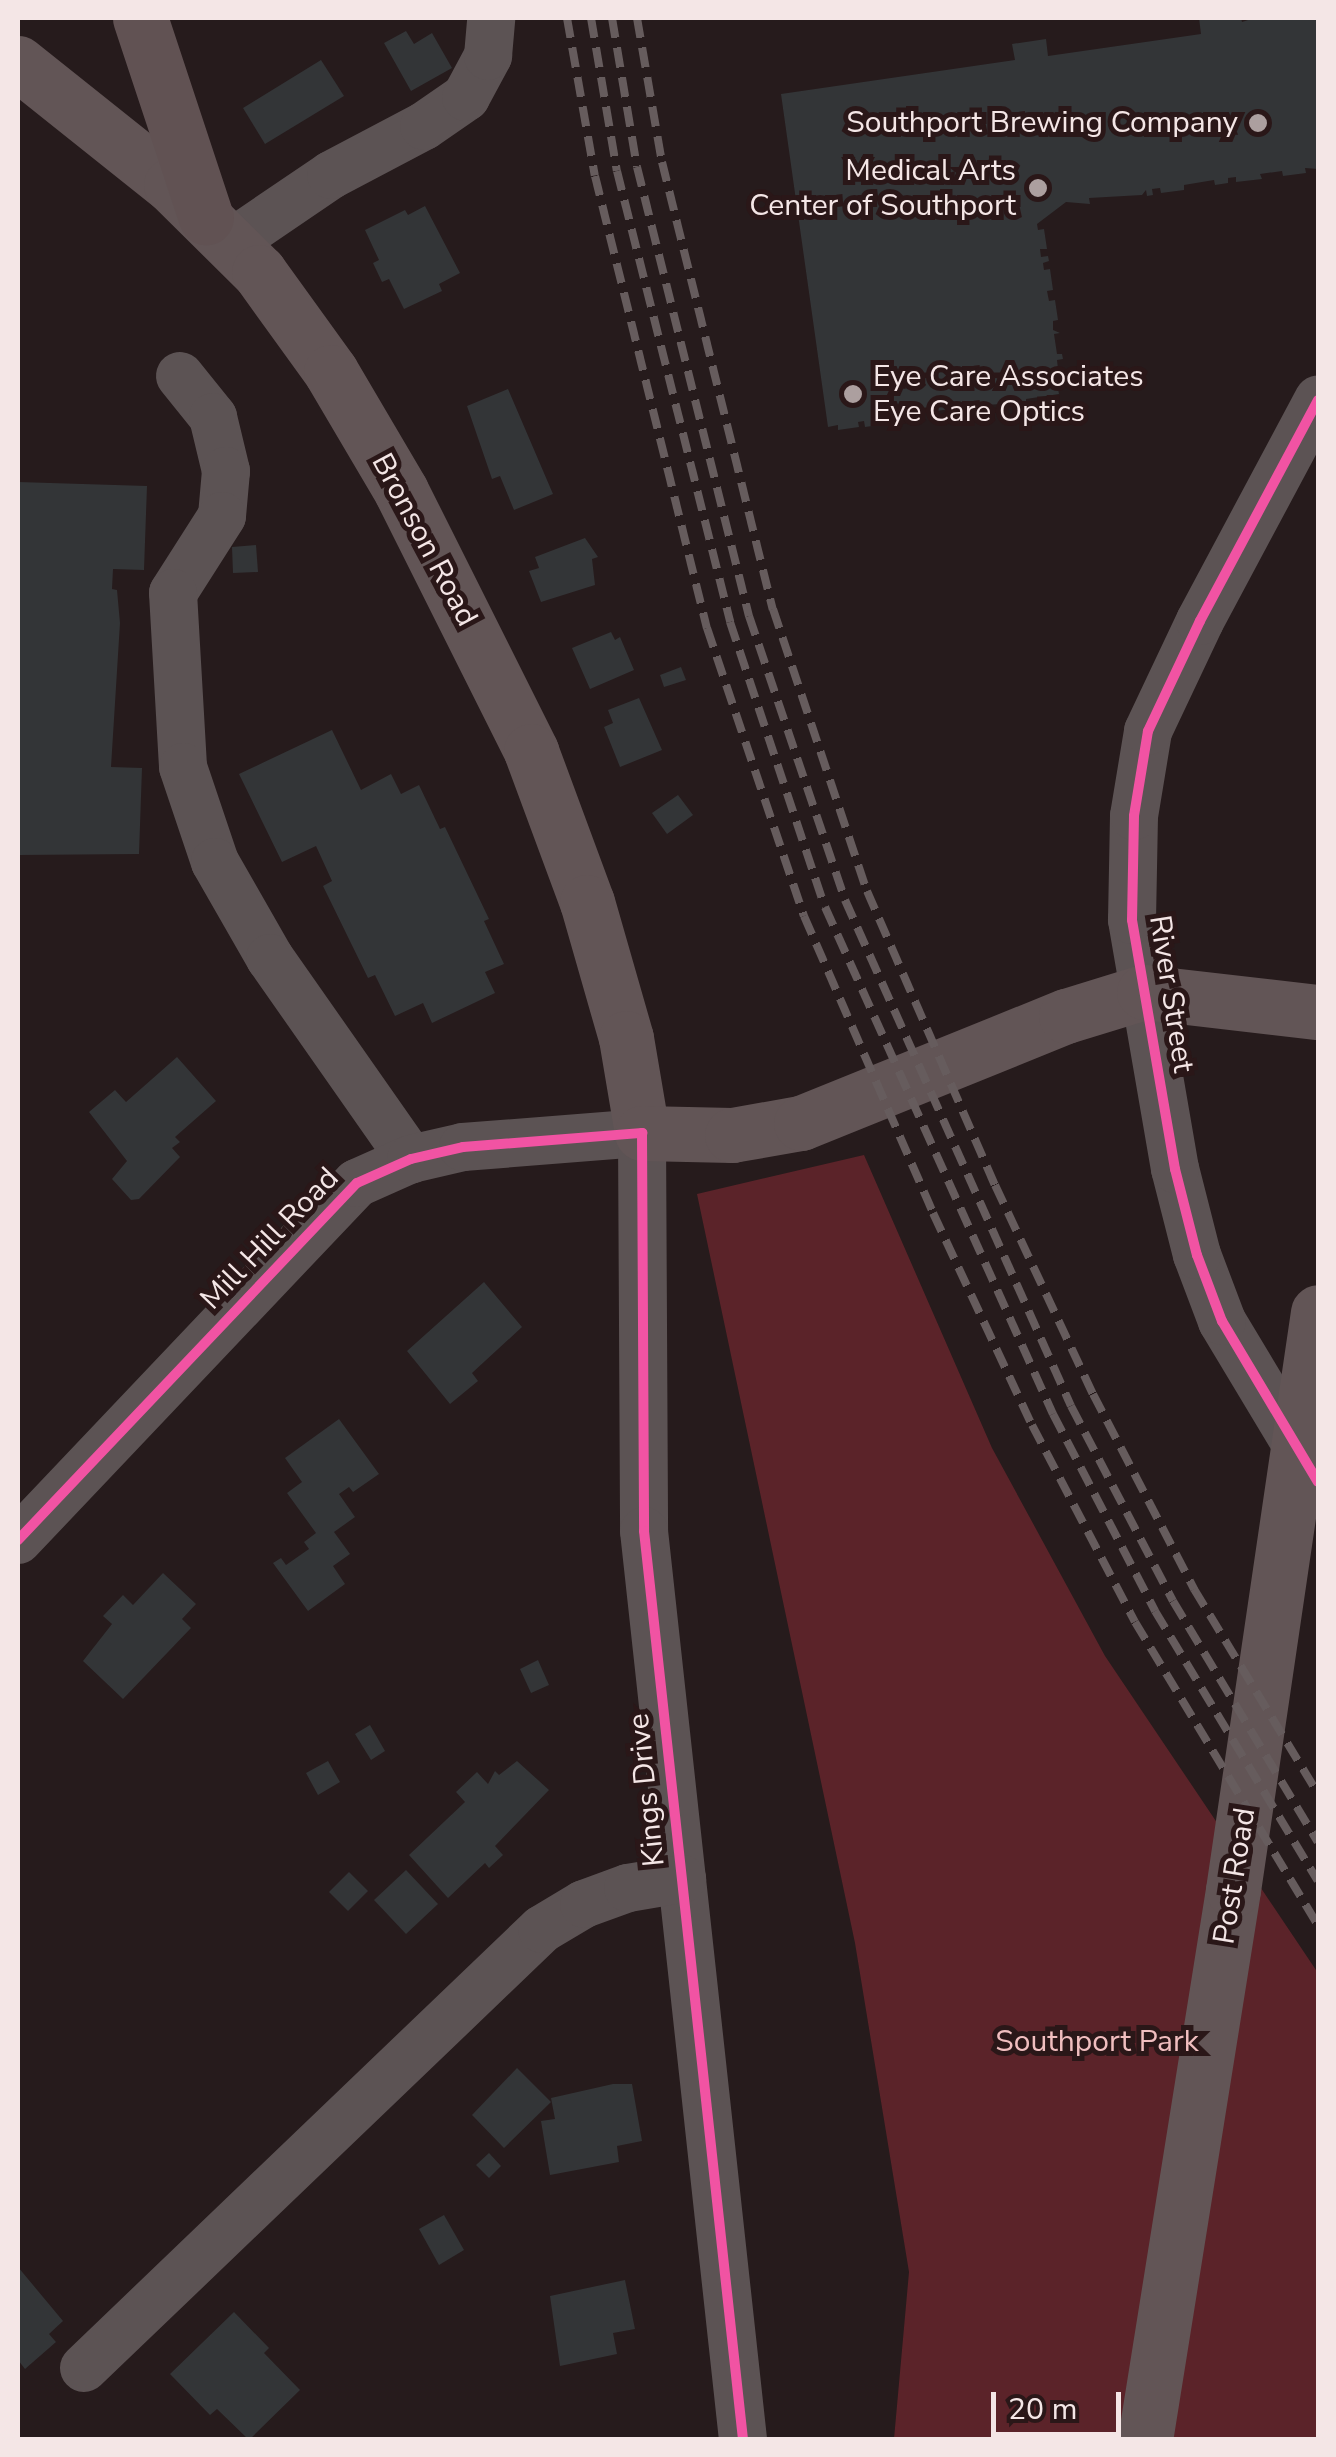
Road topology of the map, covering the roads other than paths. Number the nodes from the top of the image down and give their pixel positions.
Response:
1 (140, 18) edge
2 (491, 18) edge
3 (18, 63) edge
4 (218, 230) junction
5 (180, 376) dead end
6 (1318, 400) edge
7 (1144, 992) junction
8 (1318, 1012) edge
9 (642, 1134) junction
10 (410, 1159) junction
11 (1318, 1318) edge
12 (1318, 1482) edge
13 (18, 1540) edge
14 (682, 1879) junction
15 (84, 2368) dead end
16 (743, 2440) edge
17 (1145, 2440) edge

1 - 4 highway
2 - 4 street
3 - 4 main road, Bronson Road
4 - 9 main road, Bronson Road
5 - 10 street
6 - 7 street, River Street
7 - 8 main road, Mill Hill Road
7 - 9 main road, Mill Hill Road
7 - 12 street, River Street
9 - 10 street, Mill Hill Road
9 - 14 street, Kings Drive
10 - 13 street, Mill Hill Road
11 - 17 main road, Post Road
14 - 15 street
14 - 16 street, Kings Drive

